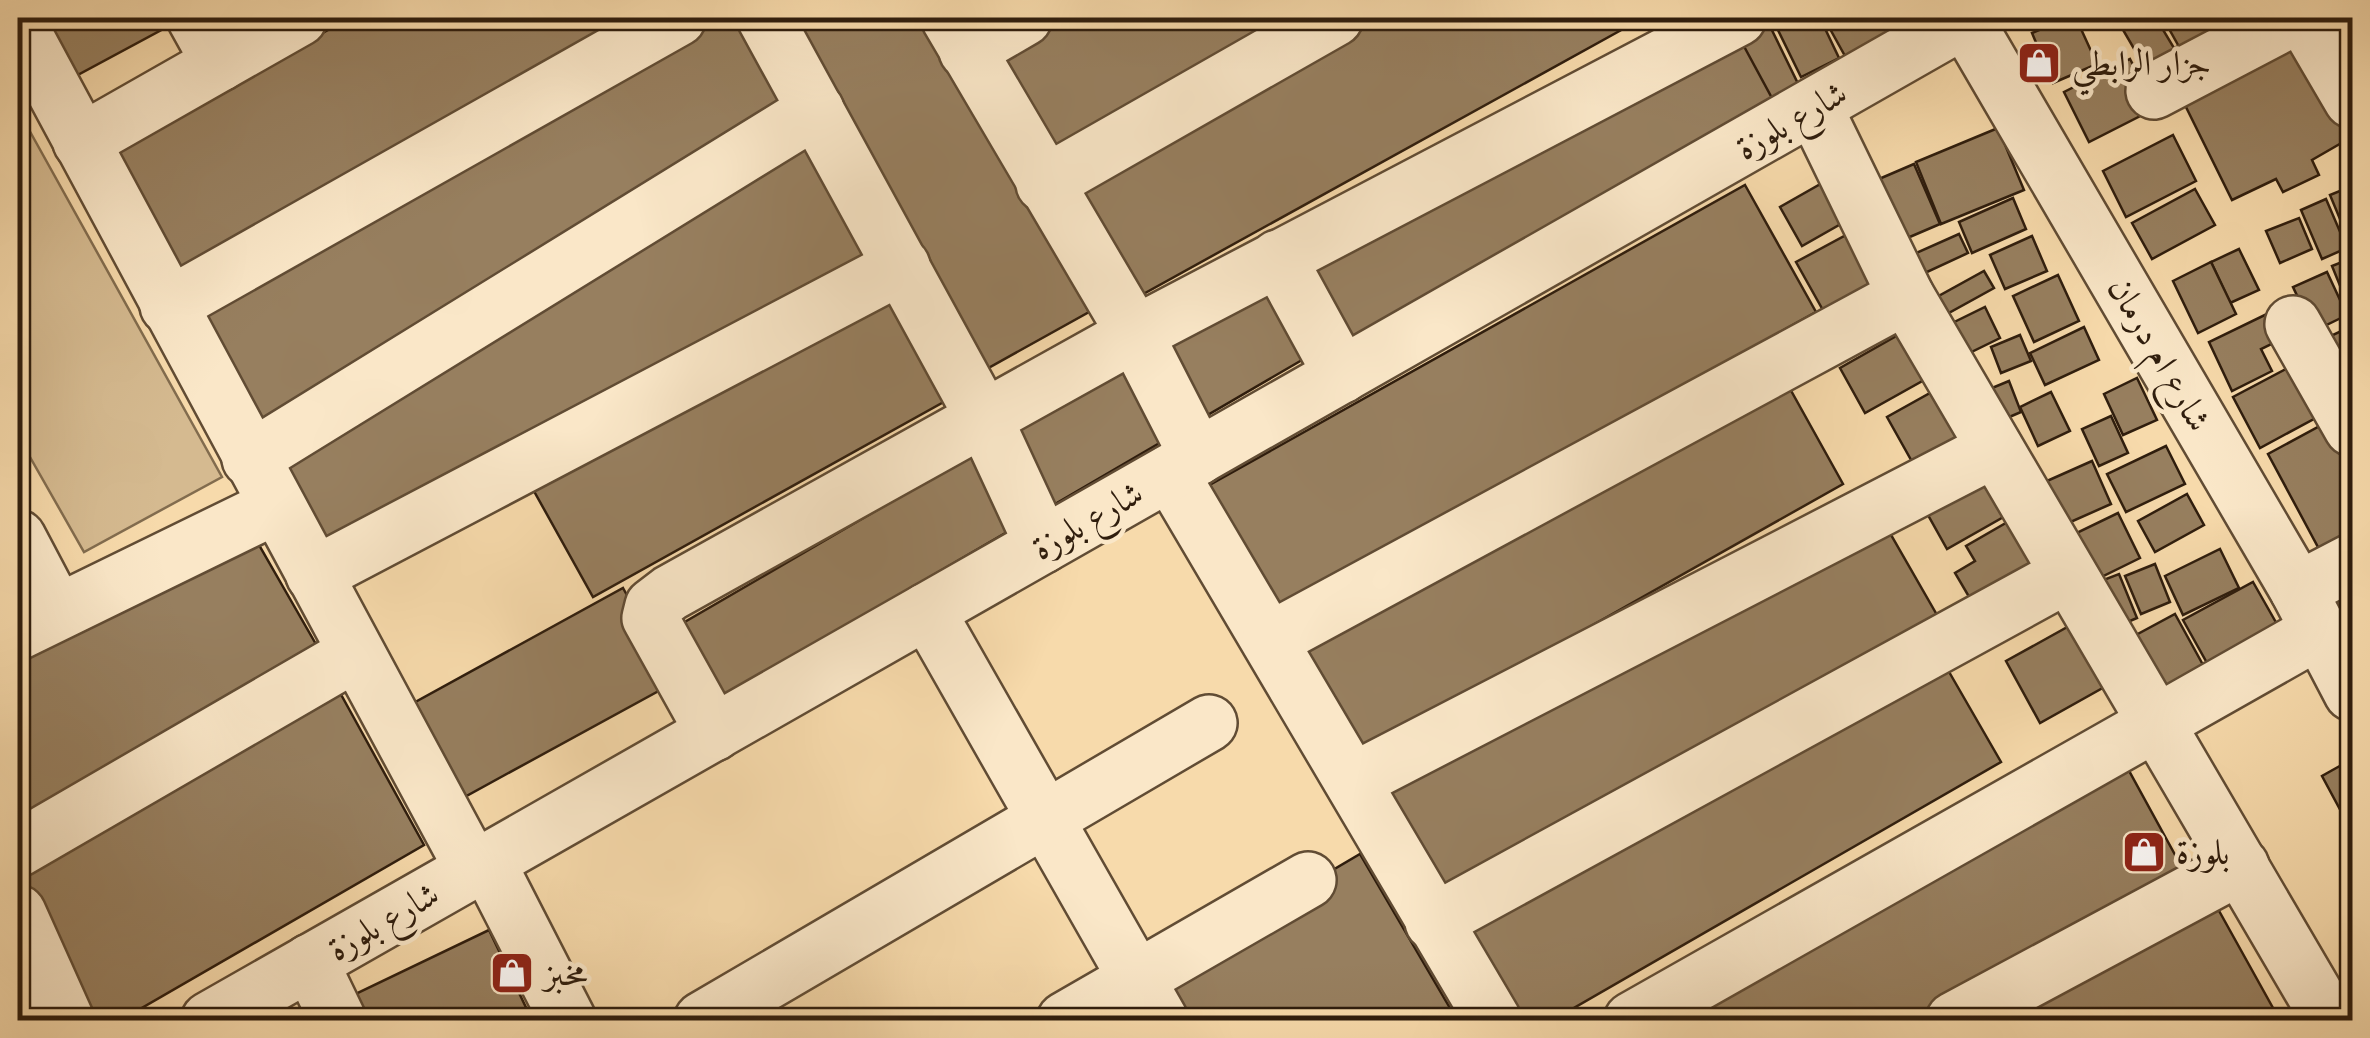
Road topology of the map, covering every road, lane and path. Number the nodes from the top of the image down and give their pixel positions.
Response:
1 (299, 18) edge
2 (678, 18) edge
3 (765, 18) edge
4 (1024, 18) edge
5 (1335, 18) edge
6 (1966, 18) edge
7 (2293, 18) edge
8 (2304, 18) edge
9 (1723, 22) edge
10 (18, 24) edge
11 (958, 34) edge
12 (207, 40) edge
13 (2154, 92) dead end
14 (2352, 100) edge
15 (1814, 107) junction
16 (816, 110) junction
17 (82, 142) junction
18 (1044, 184) junction
19 (1278, 258) junction
20 (902, 266) junction
21 (1906, 296) junction
22 (168, 306) junction
23 (2293, 324) dead end
24 (1135, 334) junction
25 (1342, 375) junction
26 (986, 420) junction
27 (2352, 428) edge
28 (1994, 449) junction
29 (1184, 465) junction
30 (263, 482) junction
31 (18, 538) edge
32 (1044, 546) junction
33 (2352, 562) edge
34 (2067, 575) junction
35 (314, 576) junction
36 (927, 611) junction
37 (2308, 611) junction
38 (37, 622) edge
39 (1270, 640) junction
40 (356, 652) junction
41 (2352, 693) edge
42 (2153, 723) junction
43 (1210, 724) dead end
44 (714, 733) junction
45 (1353, 782) junction
46 (1044, 820) junction
47 (18, 849) edge
48 (480, 866) junction
49 (2240, 866) junction
50 (1308, 880) dead end
51 (18, 913) edge
52 (1434, 922) junction
53 (310, 962) junction
54 (1149, 1000) edge
55 (1688, 1007) edge
56 (2313, 1015) edge
57 (66, 1020) edge
58 (209, 1020) edge
59 (338, 1020) edge
60 (568, 1020) edge
61 (702, 1020) edge
62 (1065, 1020) edge
63 (1493, 1020) edge
64 (1632, 1020) edge
65 (1954, 1020) edge

1 - 12 street
2 - 22 street
3 - 16 street
4 - 11 street
5 - 18 street
6 - 15 street, شارع بلوزة
6 - 37 street, شارع ام درمان
7 - 13 street
8 - 14 street
9 - 19 street
10 - 17 street
11 - 18 street
12 - 17 street
15 - 21 street
15 - 25 street, شارع بلوزة
16 - 20 street
16 - 30 street
17 - 22 street
18 - 24 street
19 - 24 street
19 - 25 street
20 - 26 street
20 - 35 street
21 - 28 street
21 - 39 street
22 - 30 street
23 - 27 street
24 - 26 street
24 - 29 street
25 - 29 street, شارع بلوزة
26 - 32 street
26 - 44 street
28 - 34 street
28 - 45 street
29 - 32 street, شارع بلوزة
29 - 39 street
30 - 35 street
30 - 38 street
31 - 38 street
32 - 36 street, شارع بلوزة
33 - 37 street
34 - 42 street
34 - 52 street
35 - 40 street
36 - 44 street, شارع بلوزة
36 - 46 street
37 - 41 street, شارع ام درمان
37 - 42 street
39 - 45 street
40 - 47 street
40 - 48 street
42 - 49 street
42 - 55 street
43 - 46 street
44 - 48 street, شارع بلوزة
45 - 52 street
46 - 54 street
46 - 61 street
48 - 53 street, شارع بلوزة
48 - 60 street
49 - 56 street
49 - 65 street
50 - 54 street
51 - 57 street
52 - 63 street
53 - 58 street, شارع بلوزة
53 - 59 street
54 - 62 street
55 - 64 street

